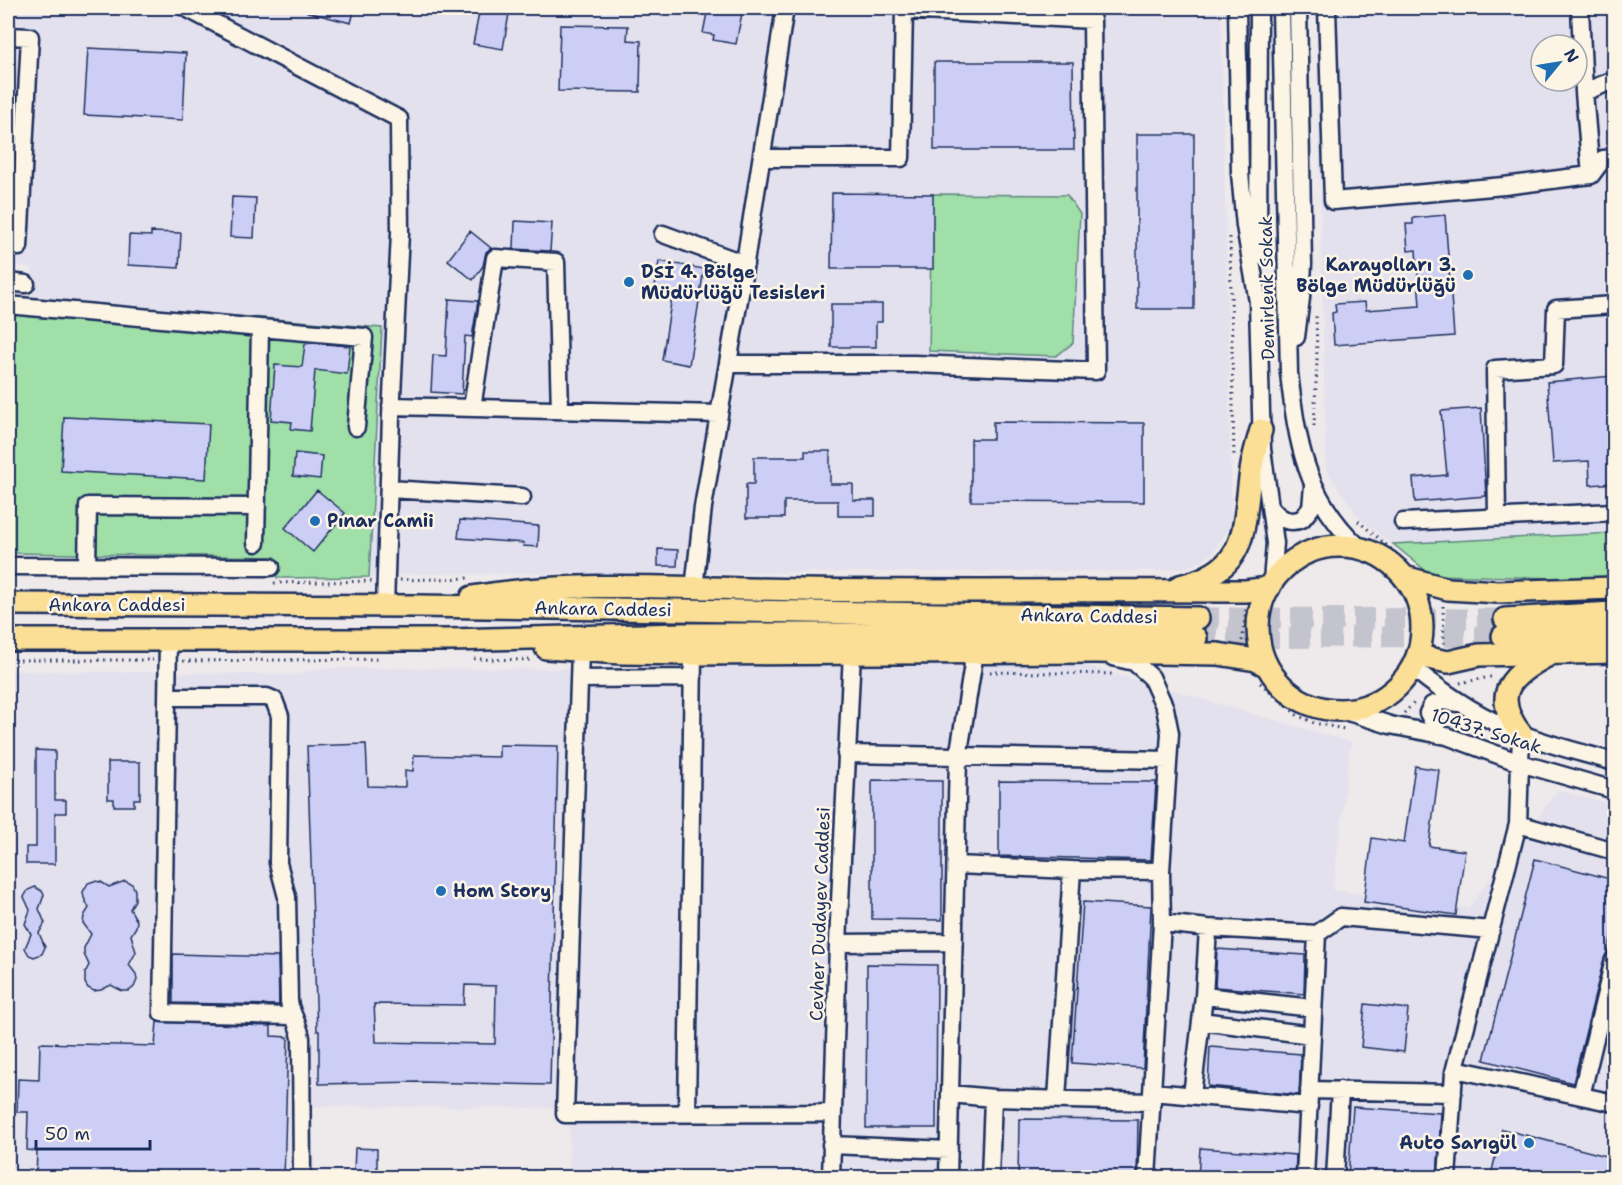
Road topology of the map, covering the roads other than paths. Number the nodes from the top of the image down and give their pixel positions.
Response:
1 (186, 8) edge
2 (785, 8) edge
3 (1237, 8) edge
4 (1259, 8) edge
5 (1281, 8) edge
6 (1298, 8) edge
7 (1327, 8) edge
8 (1580, 8) edge
9 (904, 9) edge
10 (1581, 33) edge
11 (8, 36) edge
12 (1614, 80) edge
13 (1589, 90) edge
14 (1584, 93) edge
15 (762, 158) junction
16 (1614, 158) edge
17 (1591, 175) junction
18 (663, 234) dead end
19 (8, 247) edge
20 (745, 264) junction
21 (8, 282) edge
22 (26, 284) dead end
23 (1258, 302) junction
24 (1614, 304) edge
25 (8, 305) edge
26 (260, 328) junction
27 (728, 364) junction
28 (1289, 374) junction
29 (391, 406) junction
30 (472, 408) junction
31 (560, 410) junction
32 (719, 414) junction
33 (356, 427) dead end
34 (1261, 430) junction
35 (1313, 485) junction
36 (388, 489) junction
37 (522, 497) dead end
38 (257, 507) junction
39 (1271, 508) junction
40 (1614, 512) edge
41 (1497, 517) junction
42 (1403, 522) dead end
43 (256, 543) dead end
44 (1361, 549) junction
45 (8, 566) edge
46 (87, 567) junction
47 (271, 567) dead end
48 (1404, 577) junction
49 (1270, 585) junction
50 (1614, 588) edge
51 (694, 589) junction
52 (1159, 591) junction
53 (8, 604) edge
54 (385, 606) junction
55 (418, 606) junction
56 (1614, 613) edge
57 (1614, 634) edge
58 (8, 640) edge
59 (168, 640) junction
60 (450, 640) junction
61 (580, 651) junction
62 (1614, 651) edge
63 (852, 652) junction
64 (975, 652) junction
65 (1095, 652) junction
66 (1554, 652) junction
67 (693, 654) junction
68 (1415, 662) junction
69 (1267, 666) junction
70 (693, 678) junction
71 (580, 679) junction
72 (167, 697) junction
73 (1462, 704) junction
74 (1345, 711) junction
75 (1521, 734) junction
76 (1440, 735) junction
77 (846, 754) junction
78 (958, 758) junction
79 (1168, 760) junction
80 (1614, 762) edge
81 (1520, 763) junction
82 (1614, 790) edge
83 (1518, 824) junction
84 (1614, 851) edge
85 (956, 865) junction
86 (1072, 870) junction
87 (1161, 871) junction
88 (1162, 923) junction
89 (1208, 928) junction
90 (1491, 930) junction
91 (1317, 934) junction
92 (954, 942) junction
93 (838, 943) junction
94 (1614, 960) edge
95 (1204, 996) junction
96 (1313, 1008) junction
97 (292, 1017) junction
98 (1201, 1021) junction
99 (1312, 1035) junction
100 (1455, 1069) junction
101 (1340, 1090) junction
102 (1453, 1093) junction
103 (951, 1094) junction
104 (1192, 1095) junction
105 (1581, 1096) junction
106 (1152, 1097) junction
107 (993, 1098) junction
108 (1309, 1098) junction
109 (1058, 1099) junction
110 (1614, 1103) edge
111 (832, 1113) junction
112 (687, 1114) junction
113 (831, 1145) junction
114 (949, 1150) junction
115 (302, 1178) edge
116 (831, 1178) edge
117 (948, 1178) edge
118 (990, 1178) edge
119 (1147, 1178) edge
120 (1305, 1178) edge
121 (1335, 1178) edge
122 (1447, 1178) edge

1 - 29 street
2 - 15 street
3 - 23 street
4 - 23 street, Demirlenk Sokak
5 - 28 street, Demirlenk Sokak
6 - 28 street
7 - 17 street
8 - 10 street
9 - 15 street
9 - 27 street
11 - 19 street
12 - 13 street
14 - 17 street
15 - 20 street
16 - 17 street
18 - 20 street
20 - 27 street
21 - 22 street
23 - 34 street
24 - 41 street
25 - 26 street
26 - 33 street
26 - 38 street
27 - 32 street
28 - 35 street, Demirlenk Sokak
29 - 30 street
29 - 36 street
30 - 31 street
30 - 31 street
31 - 32 street
32 - 51 street
34 - 39 street
34 - 52 main road
35 - 39 street
35 - 44 street, Demirlenk Sokak
36 - 37 street
36 - 54 street
38 - 43 street
38 - 46 street
39 - 49 street
40 - 41 street
41 - 42 street
44 - 48 main road
44 - 49 main road
45 - 46 street
46 - 47 street
48 - 50 main road
48 - 68 main road
49 - 52 main road
49 - 69 main road
51 - 52 main road
51 - 55 main road
53 - 54 main road, Ankara Caddesi
54 - 55 main road, Ankara Caddesi
55 - 60 main road, Ankara Caddesi
56 - 57 main road
58 - 59 main road, Ankara Caddesi
59 - 60 main road, Ankara Caddesi
59 - 72 street
60 - 61 main road
61 - 67 main road
61 - 71 street
62 - 66 main road
63 - 64 main road
63 - 67 main road
63 - 77 street, Cevher Dudayev Caddesi
64 - 65 main road
64 - 78 street
65 - 69 main road
65 - 79 street
66 - 68 main road
66 - 75 main road
67 - 70 street
68 - 73 street, 10437. Sokak
68 - 74 main road
69 - 74 main road
70 - 71 street
70 - 112 street
71 - 112 street
72 - 97 street
72 - 97 street
73 - 75 street, 10437. Sokak
73 - 76 street
74 - 76 street, 10437. Sokak
75 - 80 street, 10437. Sokak
75 - 81 street
76 - 81 street, 10437. Sokak
77 - 78 street
77 - 93 street, Cevher Dudayev Caddesi
78 - 79 street
78 - 85 street
79 - 87 street
81 - 82 street, 10437. Sokak
81 - 83 street
83 - 84 street
83 - 90 street
85 - 86 street
85 - 92 street
86 - 87 street
86 - 109 street
87 - 88 street
88 - 89 street
88 - 106 street
89 - 91 street
89 - 95 street
90 - 91 street
90 - 100 street
91 - 96 street
92 - 93 street
92 - 103 street
93 - 111 street, Cevher Dudayev Caddesi
94 - 105 street
95 - 96 street
95 - 98 street
96 - 99 street
97 - 115 street
98 - 99 street
98 - 104 street
99 - 108 street
100 - 102 street
100 - 105 street
101 - 102 street
101 - 108 street
101 - 121 street
102 - 122 street
103 - 107 street
103 - 114 street
104 - 106 street
104 - 108 street
105 - 110 street
106 - 109 street
106 - 119 street
107 - 109 street
107 - 118 street
108 - 120 street
111 - 112 street
111 - 113 street, Cevher Dudayev Caddesi
113 - 114 street
113 - 116 street, Cevher Dudayev Caddesi
114 - 117 street

